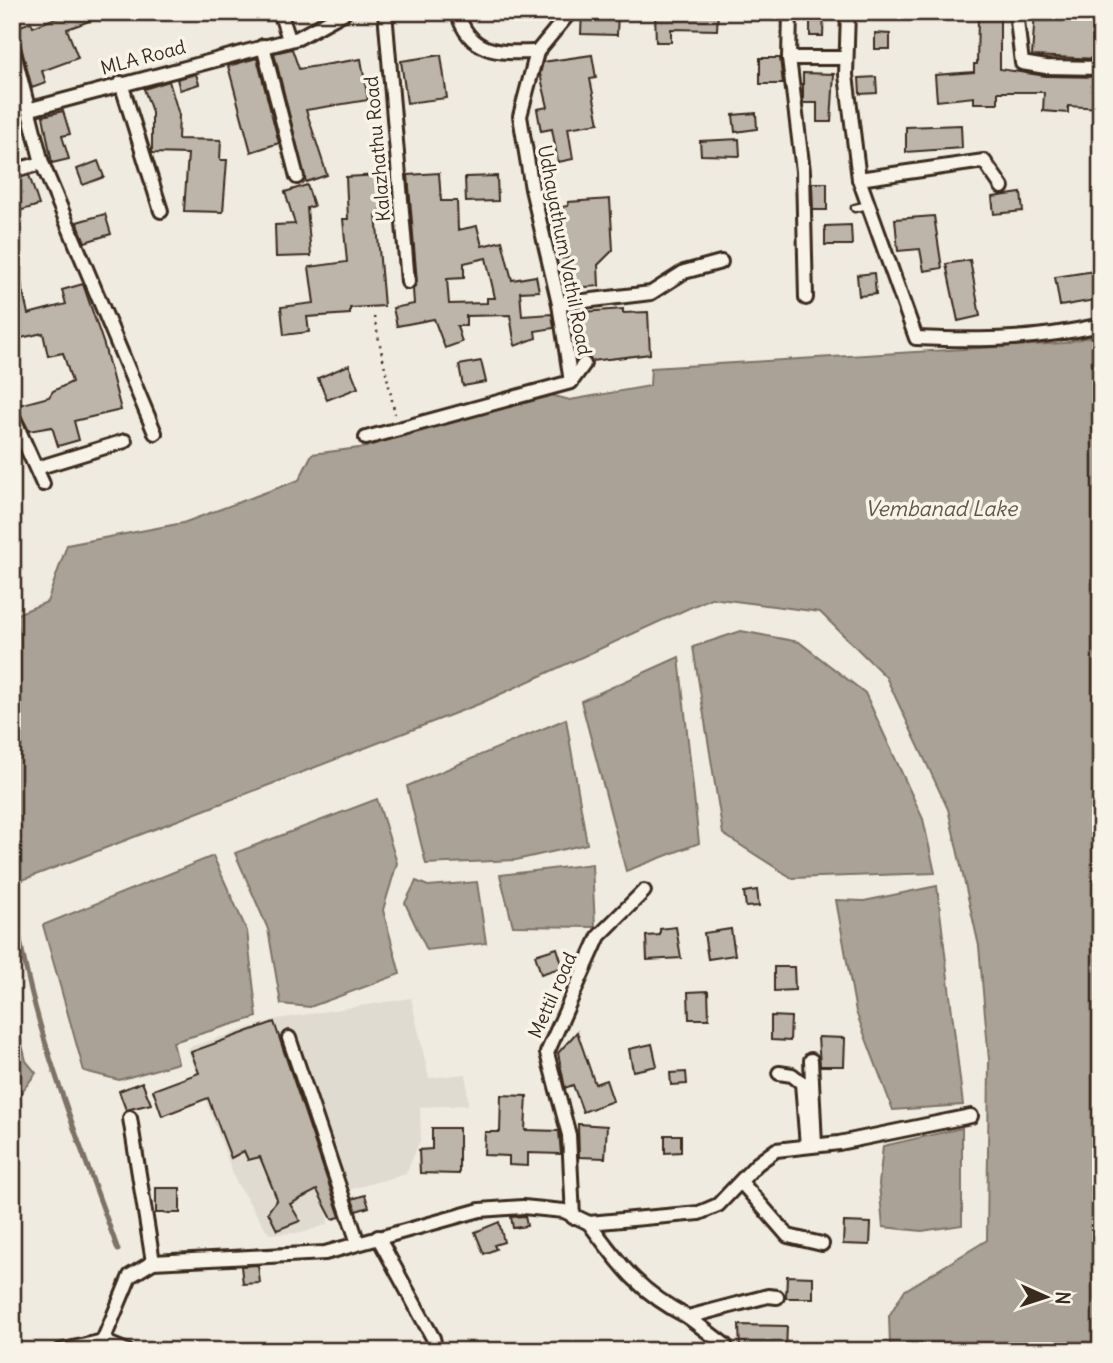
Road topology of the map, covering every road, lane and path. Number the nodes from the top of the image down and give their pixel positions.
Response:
1 (280, 12) edge
2 (345, 12) edge
3 (385, 12) edge
4 (457, 12) edge
5 (570, 12) edge
6 (790, 12) edge
7 (848, 12) edge
8 (1016, 12) edge
9 (289, 39) junction
10 (12, 45) edge
11 (263, 46) junction
12 (537, 52) junction
13 (789, 58) junction
14 (846, 58) junction
15 (1101, 68) edge
16 (121, 83) junction
17 (31, 109) junction
18 (42, 163) junction
19 (12, 171) edge
20 (298, 177) dead end
21 (859, 179) junction
22 (1002, 187) dead end
23 (868, 205) junction
24 (855, 208) dead end
25 (162, 211) dead end
26 (721, 262) dead end
27 (408, 282) dead end
28 (806, 298) dead end
29 (559, 304) junction
30 (373, 317) dead end
31 (1101, 326) edge
32 (584, 364) dead end
33 (571, 382) junction
34 (12, 415) edge
35 (398, 427) junction
36 (155, 433) dead end
37 (366, 438) dead end
38 (125, 441) dead end
39 (37, 468) junction
40 (43, 484) dead end
41 (644, 891) dead end
42 (289, 1038) dead end
43 (811, 1060) dead end
44 (779, 1073) dead end
45 (971, 1116) dead end
46 (130, 1118) dead end
47 (811, 1145) junction
48 (741, 1182) junction
49 (573, 1217) junction
50 (589, 1223) junction
51 (378, 1237) junction
52 (358, 1243) junction
53 (822, 1244) dead end
54 (153, 1262) junction
55 (777, 1297) dead end
56 (688, 1317) junction
57 (103, 1341) junction
58 (60, 1351) edge
59 (127, 1351) edge
60 (436, 1351) edge
61 (727, 1351) edge

1 - 9 street
2 - 9 street, MLA Road
3 - 27 street, Kalazhathu Road
4 - 12 street
5 - 12 street, Udhayathum Vathil Road
6 - 13 street
7 - 14 street
8 - 15 street
9 - 11 street, MLA Road
10 - 17 street
11 - 16 street, MLA Road
11 - 20 street
12 - 29 street, Udhayathum Vathil Road
13 - 14 street
13 - 28 street
14 - 21 street
16 - 17 street, MLA Road
16 - 25 street
17 - 18 street
18 - 19 street
18 - 36 street
21 - 22 street
21 - 23 street
23 - 24 lane
23 - 31 street
26 - 29 street
29 - 33 street, Udhayathum Vathil Road
30 - 35 path
32 - 33 street
33 - 35 street, Udhayathum Vathil Road
34 - 39 street
35 - 37 street, Udhayathum Vathil Road
38 - 39 street
39 - 40 street
41 - 49 street, Mettil road
42 - 52 street
43 - 47 street
44 - 47 street
45 - 47 street
46 - 54 street
47 - 48 street
48 - 50 street
48 - 53 street
49 - 50 street
49 - 51 street
50 - 56 street
51 - 52 street
51 - 60 street
52 - 54 street
54 - 57 street
55 - 56 street
56 - 61 street
57 - 58 street
57 - 59 street

